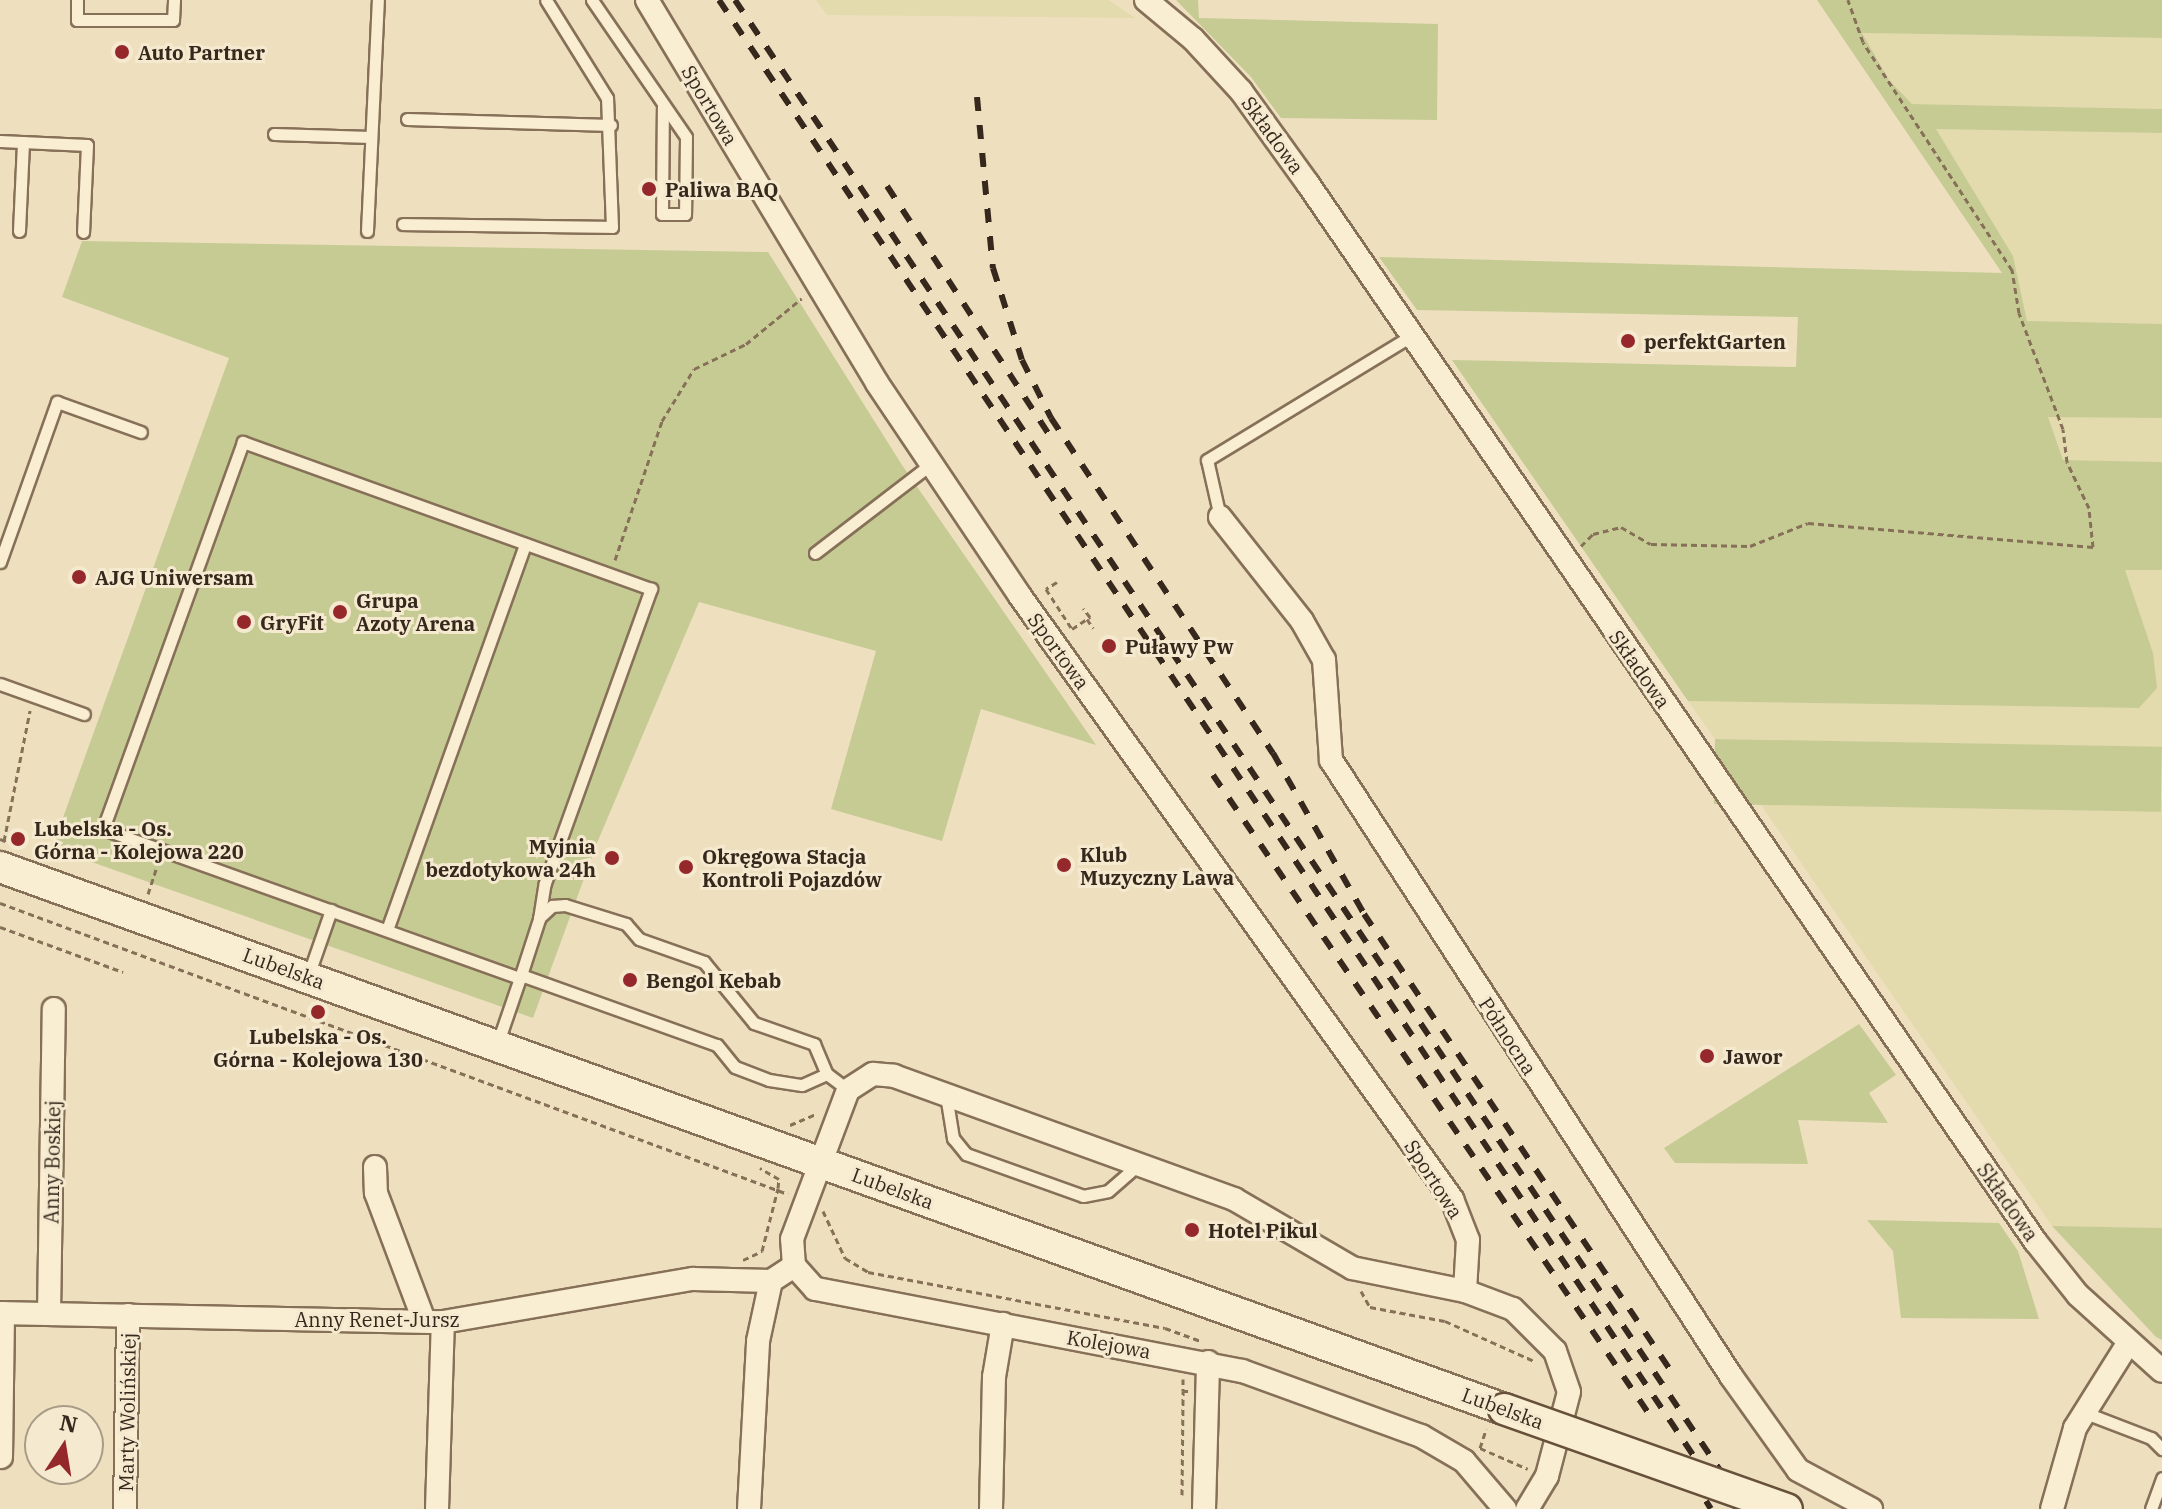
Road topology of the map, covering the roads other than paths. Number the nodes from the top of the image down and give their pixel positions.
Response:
1 (77, 0) edge
2 (174, 0) edge
3 (378, 0) edge
4 (546, 0) edge
5 (592, 0) edge
6 (647, 0) edge
7 (1146, 0) edge
8 (663, 106) junction
9 (407, 119) dead end
10 (611, 125) junction
11 (274, 134) dead end
12 (371, 137) junction
13 (0, 141) edge
14 (23, 142) junction
15 (403, 224) dead end
16 (19, 231) dead end
17 (367, 231) dead end
18 (83, 232) dead end
19 (1411, 336) junction
20 (141, 432) dead end
21 (931, 464) junction
22 (1220, 517) joint
23 (525, 544) junction
24 (815, 553) dead end
25 (0, 562) edge
26 (0, 684) edge
27 (84, 714) dead end
28 (2, 854) edge
29 (331, 910) junction
30 (539, 919) junction
31 (387, 930) junction
32 (521, 976) junction
33 (308, 977) junction
34 (54, 1009) dead end
35 (496, 1046) junction
36 (827, 1074) junction
37 (848, 1090) junction
38 (946, 1094) junction
39 (819, 1161) junction
40 (1140, 1164) junction
41 (375, 1167) dead end
42 (794, 1266) junction
43 (771, 1281) junction
44 (1465, 1291) junction
45 (2, 1313) edge
46 (49, 1314) junction
47 (128, 1315) junction
48 (433, 1321) junction
49 (1003, 1324) junction
50 (2127, 1345) junction
51 (1207, 1353) junction
52 (2162, 1371) edge
53 (2083, 1412) junction
54 (2162, 1449) edge
55 (1, 1457) edge
56 (2162, 1478) edge
57 (125, 1509) edge
58 (437, 1509) edge
59 (749, 1509) edge
60 (991, 1509) edge
61 (1204, 1509) edge
62 (1505, 1509) edge
63 (1527, 1509) edge
64 (1787, 1509) edge
65 (1871, 1509) edge
66 (2052, 1509) edge
67 (2151, 1509) edge

1 - 2 lane
3 - 12 lane
4 - 10 lane
5 - 8 lane
6 - 21 street, Sportowa
7 - 19 street, Składowa
8 - 8 lane
9 - 10 lane
10 - 15 lane
11 - 12 lane
12 - 17 lane
13 - 14 lane
14 - 16 lane
14 - 18 lane
19 - 22 lane
19 - 50 street, Składowa
20 - 25 lane
21 - 24 lane
21 - 44 street, Sportowa
22 - 65 street, Północna
23 - 29 lane
23 - 30 lane
23 - 31 lane
26 - 27 lane
28 - 33 main road, Lubelska
29 - 31 lane
29 - 33 lane
30 - 32 lane
30 - 36 lane
31 - 32 lane
32 - 35 lane
32 - 36 lane
33 - 35 main road, Lubelska
34 - 46 street, Anny Boskiej
35 - 39 main road, Lubelska
36 - 37 lane
37 - 38 street
37 - 39 street
38 - 40 street
38 - 40 lane
39 - 42 street
39 - 64 main road, Lubelska, bridge
40 - 44 street
41 - 48 street
42 - 43 street
42 - 49 street, Kolejowa
43 - 48 street, Anny Renet-Jursz
43 - 59 street
44 - 63 street
45 - 46 street, Anny Renet-Jursz
45 - 55 street
46 - 47 street, Anny Renet-Jursz
47 - 48 street, Anny Renet-Jursz
47 - 57 street, Marty Wolińskiej
48 - 58 street
49 - 51 street, Kolejowa
49 - 60 street
50 - 52 street, Składowa
50 - 53 street
51 - 61 street
51 - 62 street, Kolejowa
53 - 54 lane
53 - 66 street
56 - 67 lane

